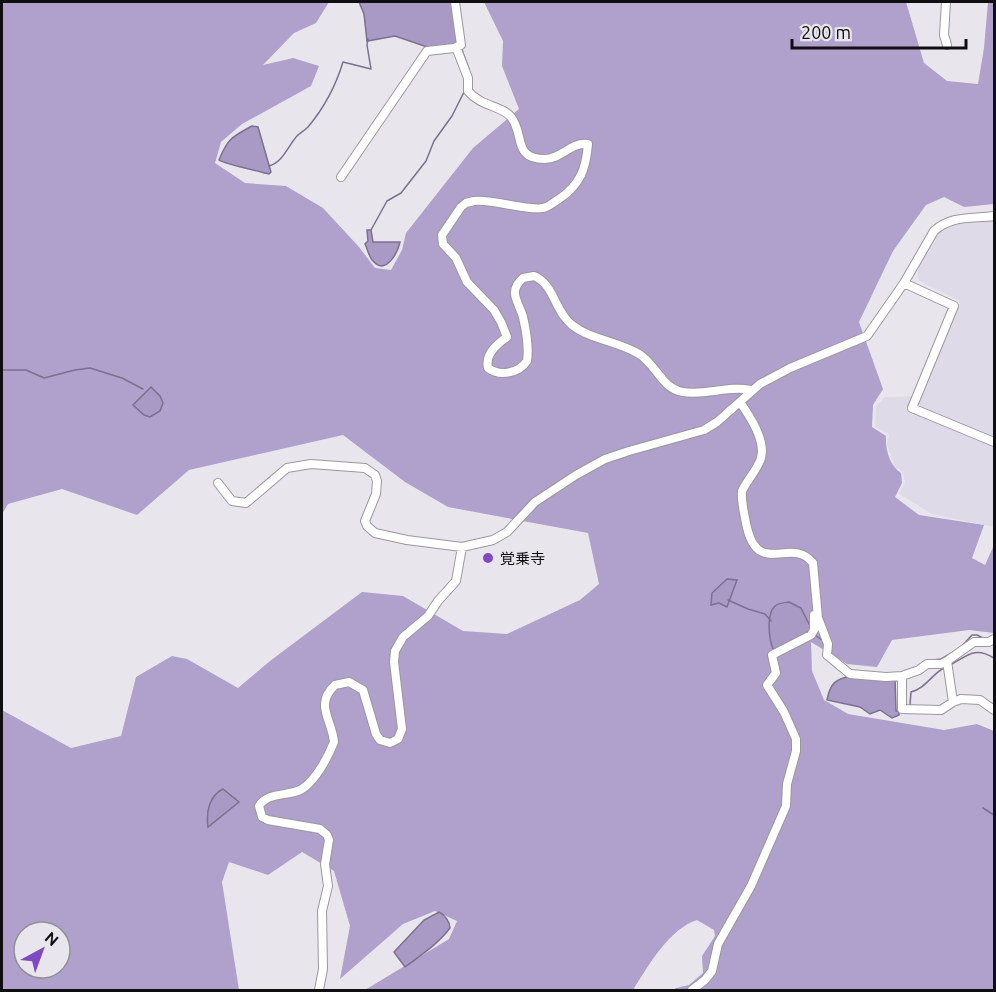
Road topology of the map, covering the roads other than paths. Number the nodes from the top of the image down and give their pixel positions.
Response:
1 (454, 2) edge
2 (946, 2) edge
3 (947, 45) dead end
4 (456, 47) junction
5 (341, 177) dead end
6 (994, 216) edge
7 (904, 283) junction
8 (751, 390) junction
9 (740, 402) junction
10 (994, 442) edge
11 (218, 483) dead end
12 (462, 547) junction
13 (816, 601) junction
14 (994, 639) edge
15 (947, 661) junction
16 (902, 676) junction
17 (953, 702) junction
18 (994, 710) edge
19 (319, 990) edge
20 (692, 990) edge

1 - 4 street
2 - 3 street
4 - 5 street
4 - 8 street
6 - 7 street
7 - 8 street
7 - 10 street
8 - 9 street
9 - 12 street
9 - 13 street
11 - 12 street
12 - 19 street
13 - 16 street
13 - 20 street
14 - 15 street
15 - 16 street
15 - 17 street
16 - 17 street
17 - 18 street

